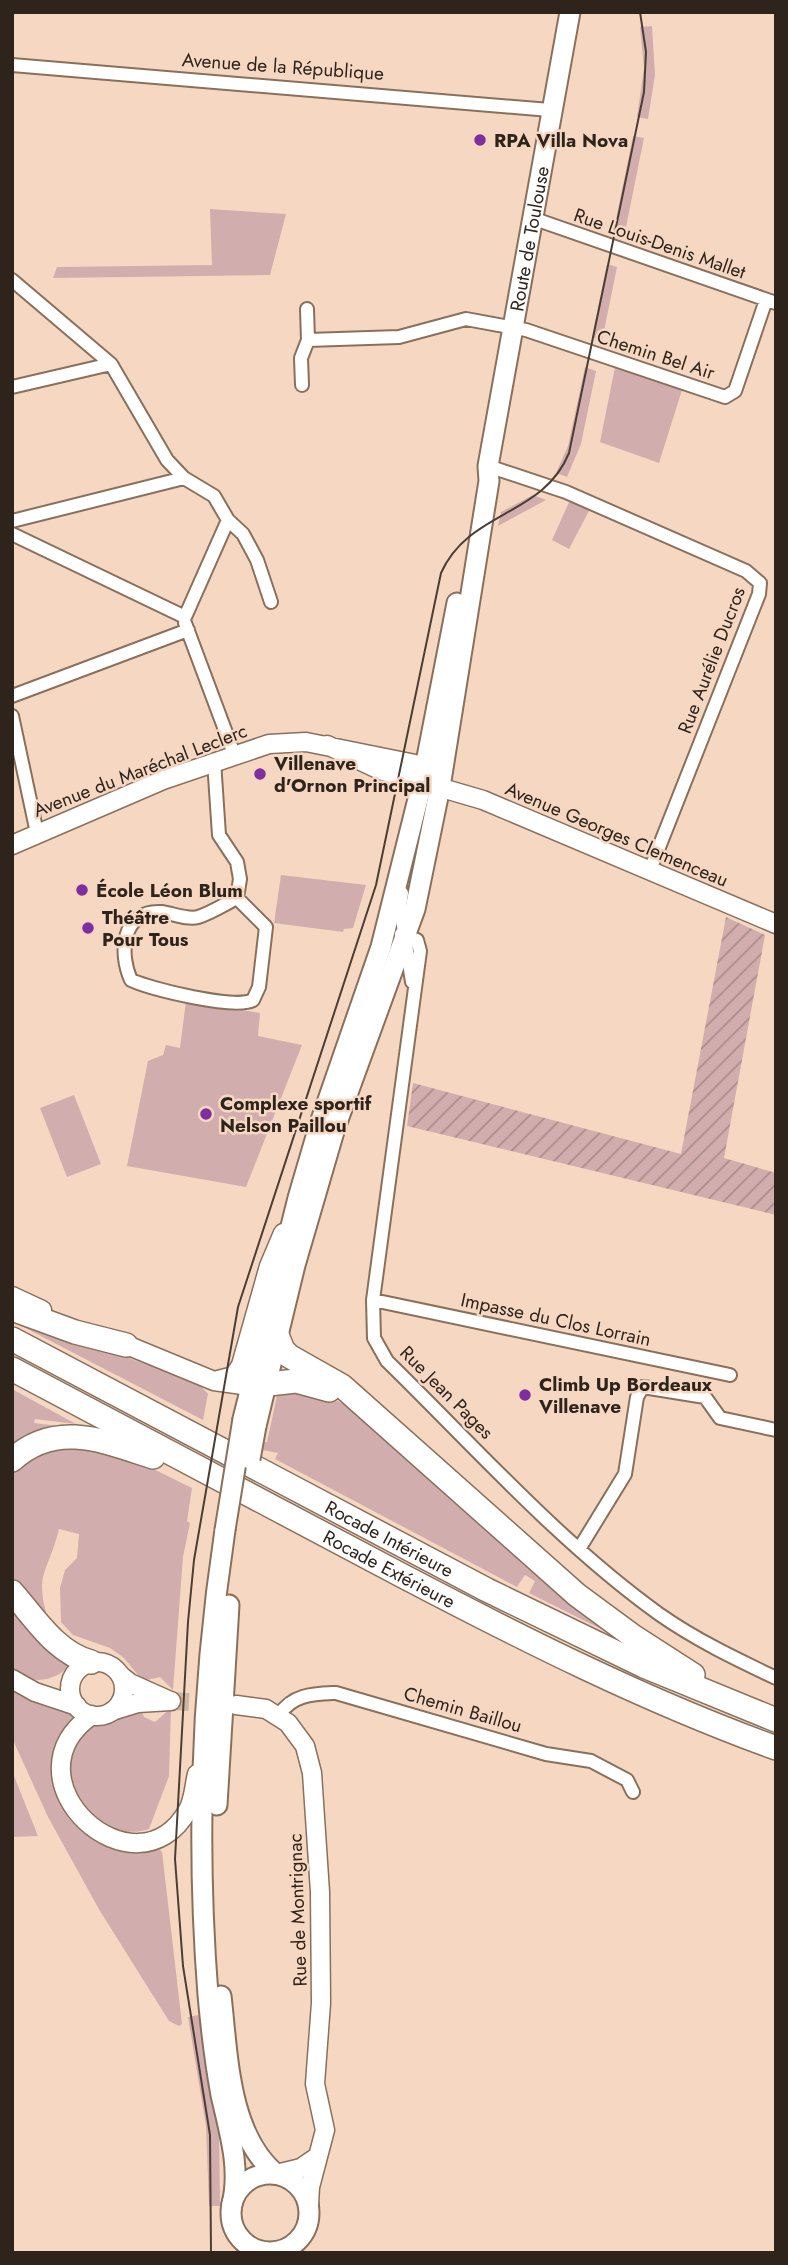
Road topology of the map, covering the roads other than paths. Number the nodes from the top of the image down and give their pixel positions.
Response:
1 (570, 12) edge
2 (12, 65) edge
3 (550, 110) junction
4 (531, 218) junction
5 (12, 280) edge
6 (771, 302) edge
7 (307, 309) dead end
8 (512, 327) junction
9 (308, 340) junction
10 (111, 364) junction
11 (302, 385) dead end
12 (12, 387) edge
13 (488, 466) junction
14 (184, 478) junction
15 (228, 520) junction
16 (12, 522) edge
17 (12, 534) edge
18 (271, 602) dead end
19 (186, 624) junction
20 (12, 696) edge
21 (12, 716) edge
22 (234, 754) junction
23 (214, 761) junction
24 (429, 779) junction
25 (410, 831) junction
26 (37, 833) junction
27 (12, 845) edge
28 (650, 870) junction
29 (237, 898) junction
30 (776, 924) edge
31 (406, 934) junction
32 (382, 942) junction
33 (298, 1198) junction
34 (12, 1296) edge
35 (373, 1300) junction
36 (12, 1309) edge
37 (277, 1335) junction
38 (12, 1339) edge
39 (126, 1345) junction
40 (12, 1369) edge
41 (730, 1375) dead end
42 (214, 1381) junction
43 (258, 1385) junction
44 (368, 1412) junction
45 (776, 1430) edge
46 (12, 1460) edge
47 (210, 1476) junction
48 (231, 1533) junction
49 (579, 1549) junction
50 (12, 1592) edge
51 (83, 1667) junction
52 (120, 1675) junction
53 (776, 1678) edge
54 (16, 1682) edge
55 (236, 1705) tunnel mouth
56 (746, 1709) junction
57 (85, 1711) junction
58 (113, 1711) junction
59 (279, 1715) junction
60 (776, 1720) edge
61 (205, 1740) junction
62 (776, 1748) edge
63 (633, 1792) dead end
64 (317, 2157) junction
65 (275, 2174) junction
66 (232, 2204) junction
67 (309, 2205) junction
68 (234, 2228) junction
69 (279, 2252) edge
70 (244, 2253) edge

1 - 3 main road, Route de Toulouse
2 - 3 street, Avenue de la République
3 - 4 main road, Route de Toulouse
4 - 6 street, Rue Louis-Denis Mallet
4 - 8 main road, Route de Toulouse
5 - 10 street
6 - 8 street, Chemin Bel Air
7 - 9 street
8 - 9 street, Chemin Bel Air
8 - 13 main road, Route de Toulouse
9 - 11 street
10 - 12 street
10 - 14 street
13 - 24 main road, Route de Toulouse
13 - 28 street, Rue Aurélie Ducros
14 - 15 street
14 - 16 street
15 - 18 street
15 - 19 street
17 - 19 street
19 - 20 street
19 - 22 street
21 - 26 street
22 - 23 main road, Avenue du Maréchal Leclerc
22 - 24 main road, Avenue du Maréchal Leclerc
23 - 26 main road, Avenue du Maréchal Leclerc
23 - 29 street
24 - 25 main road
24 - 28 main road, Avenue Georges Clemenceau
24 - 31 main road
25 - 31 street
25 - 32 main road
26 - 27 main road, Avenue du Maréchal Leclerc
28 - 30 main road, Avenue Georges Clemenceau
29 - 29 street
31 - 32 street
31 - 35 street, Rue Jean Pages
31 - 37 main road
32 - 33 main road
33 - 42 main road
33 - 43 main road
34 - 39 main road
35 - 41 street, Impasse du Clos Lorrain
35 - 49 street, Rue Jean Pages
36 - 39 highway
37 - 43 main road
37 - 44 highway
38 - 56 highway, Rocade Intérieure
39 - 42 main road
40 - 47 highway, Rocade Extérieure
42 - 43 main road
43 - 44 highway
43 - 48 main road, bridge
44 - 56 highway
45 - 49 street
46 - 47 highway
47 - 62 highway, Rocade Extérieure
48 - 61 main road
48 - 65 main road
49 - 53 street, Rue Jean Pages
50 - 51 highway
51 - 52 main road
51 - 54 main road
51 - 57 main road
52 - 58 main road
52 - 58 main road
54 - 57 main road
55 - 59 main road
56 - 60 highway, Rocade Intérieure
57 - 58 main road
57 - 61 main road
59 - 63 street, Chemin Baillou
59 - 64 main road, Rue de Montrignac
61 - 66 main road
64 - 65 main road
64 - 67 main road, Rue de Montrignac
65 - 66 main road
65 - 67 main road
66 - 68 main road
67 - 69 main road
68 - 69 main road
68 - 70 main road

